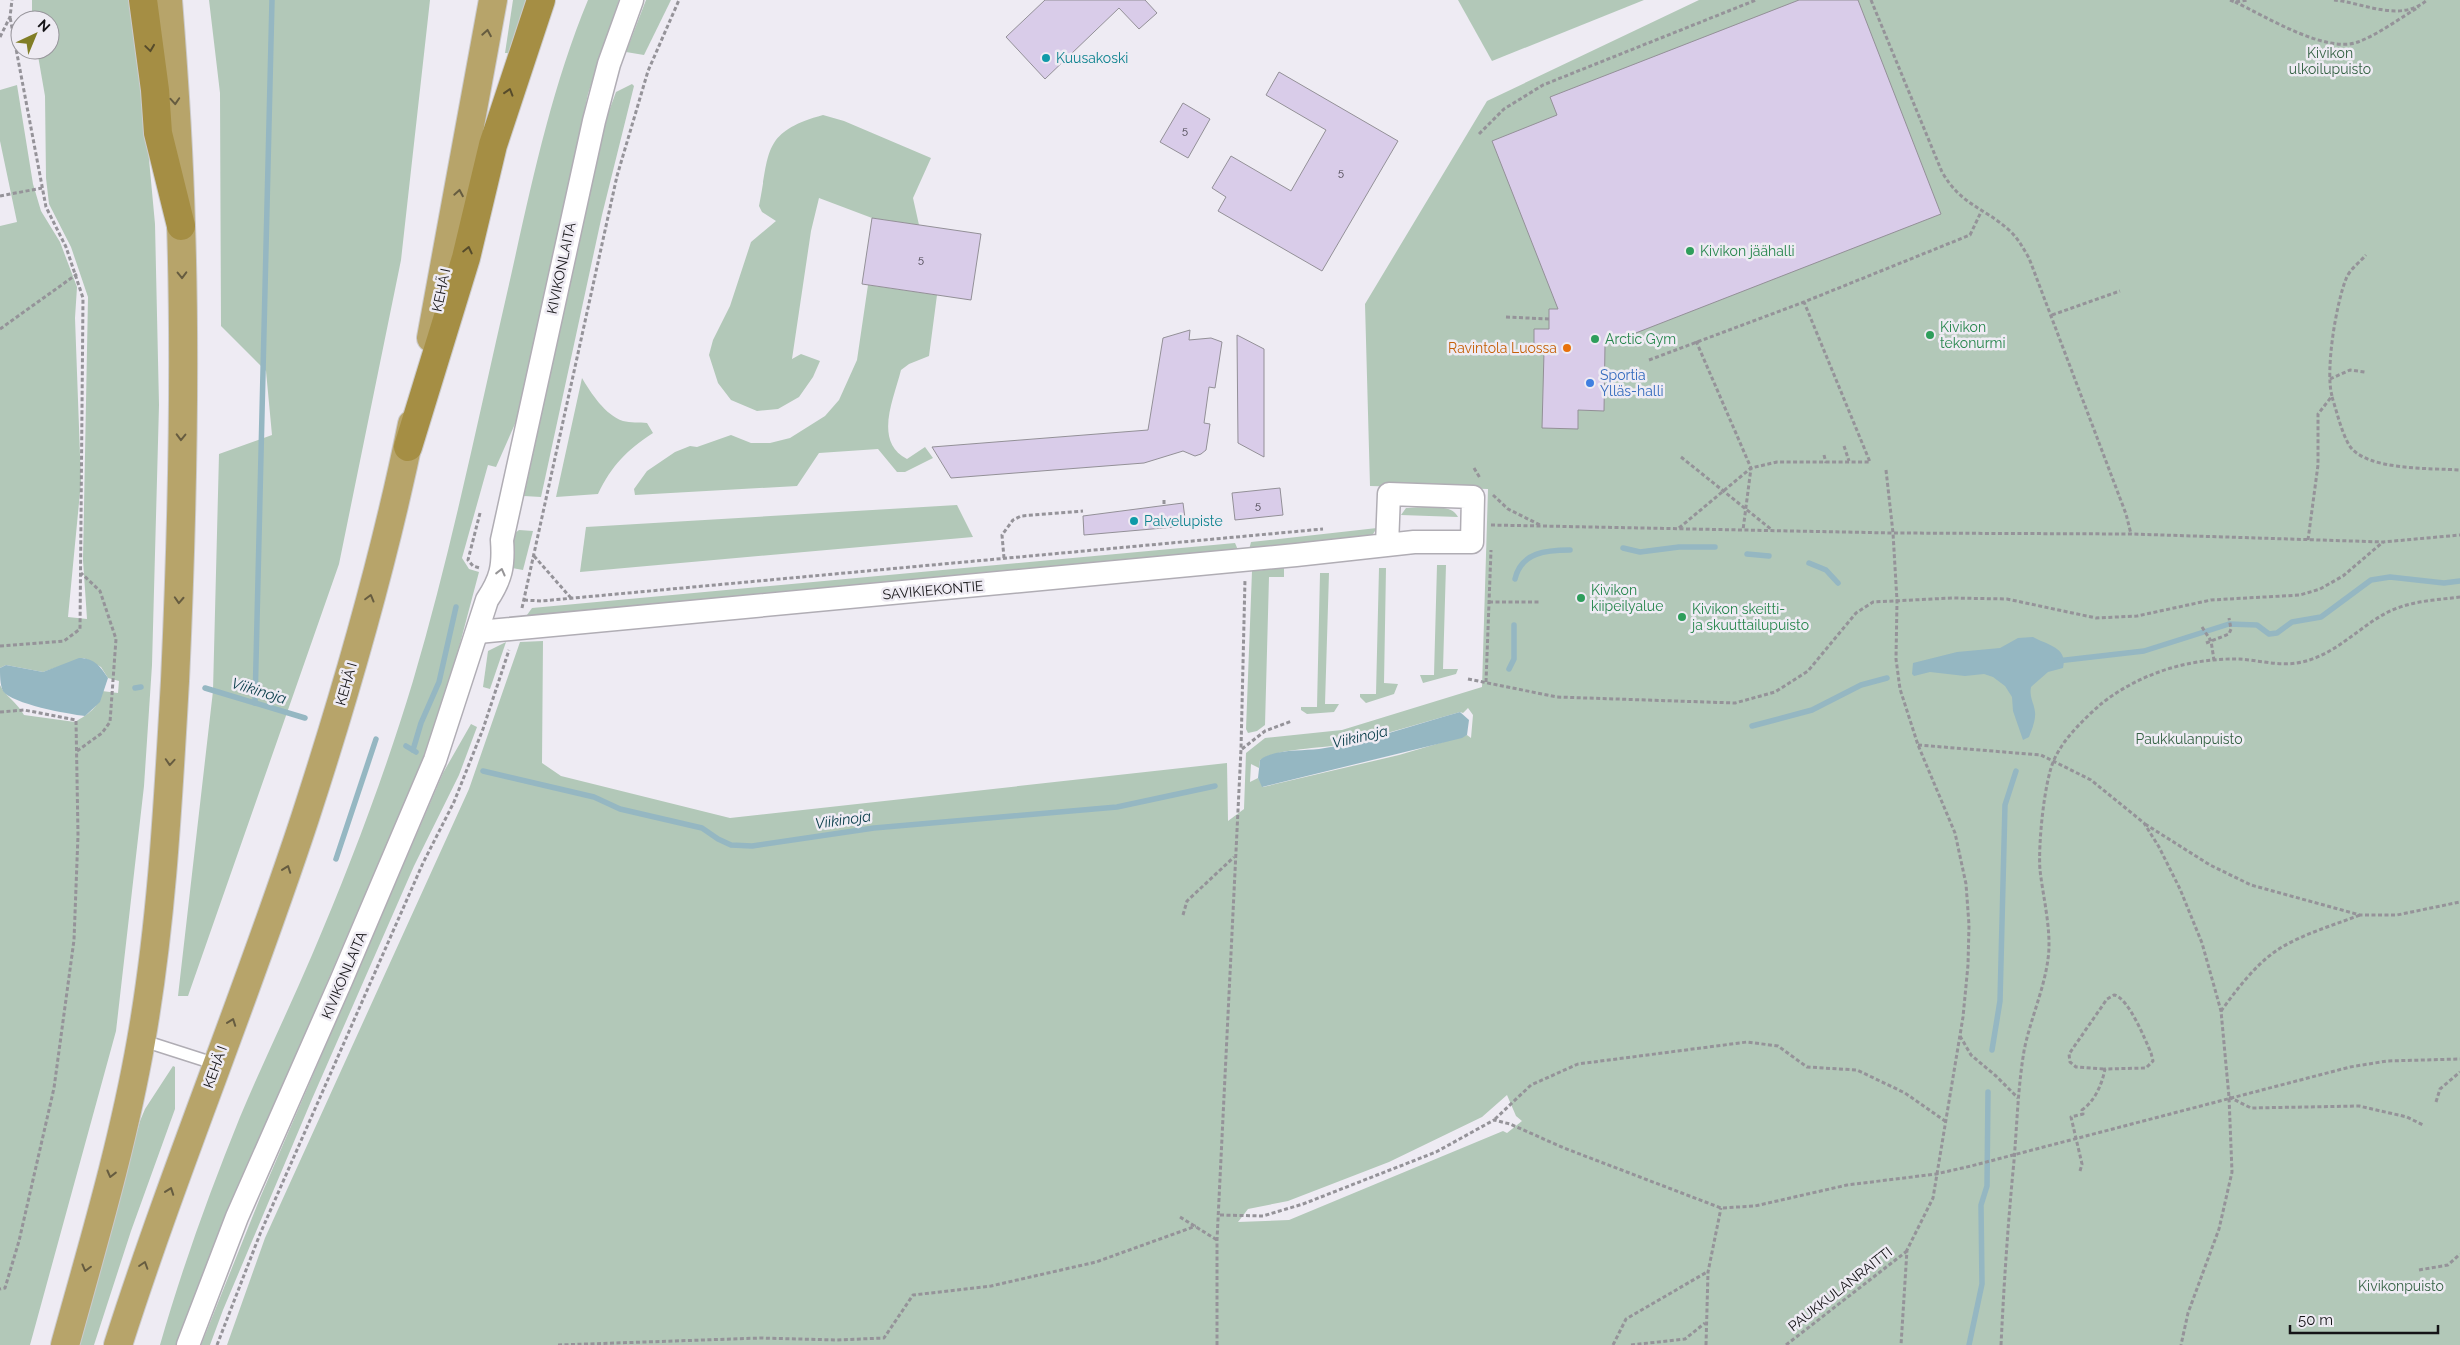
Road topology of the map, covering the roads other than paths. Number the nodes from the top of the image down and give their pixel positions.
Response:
1 (143, 0) edge
2 (168, 0) edge
3 (493, 0) edge
4 (541, 0) edge
5 (632, 0) edge
6 (182, 226) junction
7 (408, 447) junction
8 (1387, 545) dead end
9 (478, 632) junction
10 (141, 1040) junction
11 (216, 1064) junction
12 (65, 1345) edge
13 (118, 1345) edge
14 (188, 1345) edge

1 -> 6 highway
2 -> 6 highway
7 -> 3 highway, KEHÄ I
7 -> 4 highway
5 - 9 street, KIVIKONLAITA
6 -> 10 highway
11 -> 7 highway, KEHÄ I
8 - 9 street, SAVIKIEKONTIE
9 - 14 street, KIVIKONLAITA
10 - 11 lane
10 -> 12 highway
13 -> 11 highway, KEHÄ I

